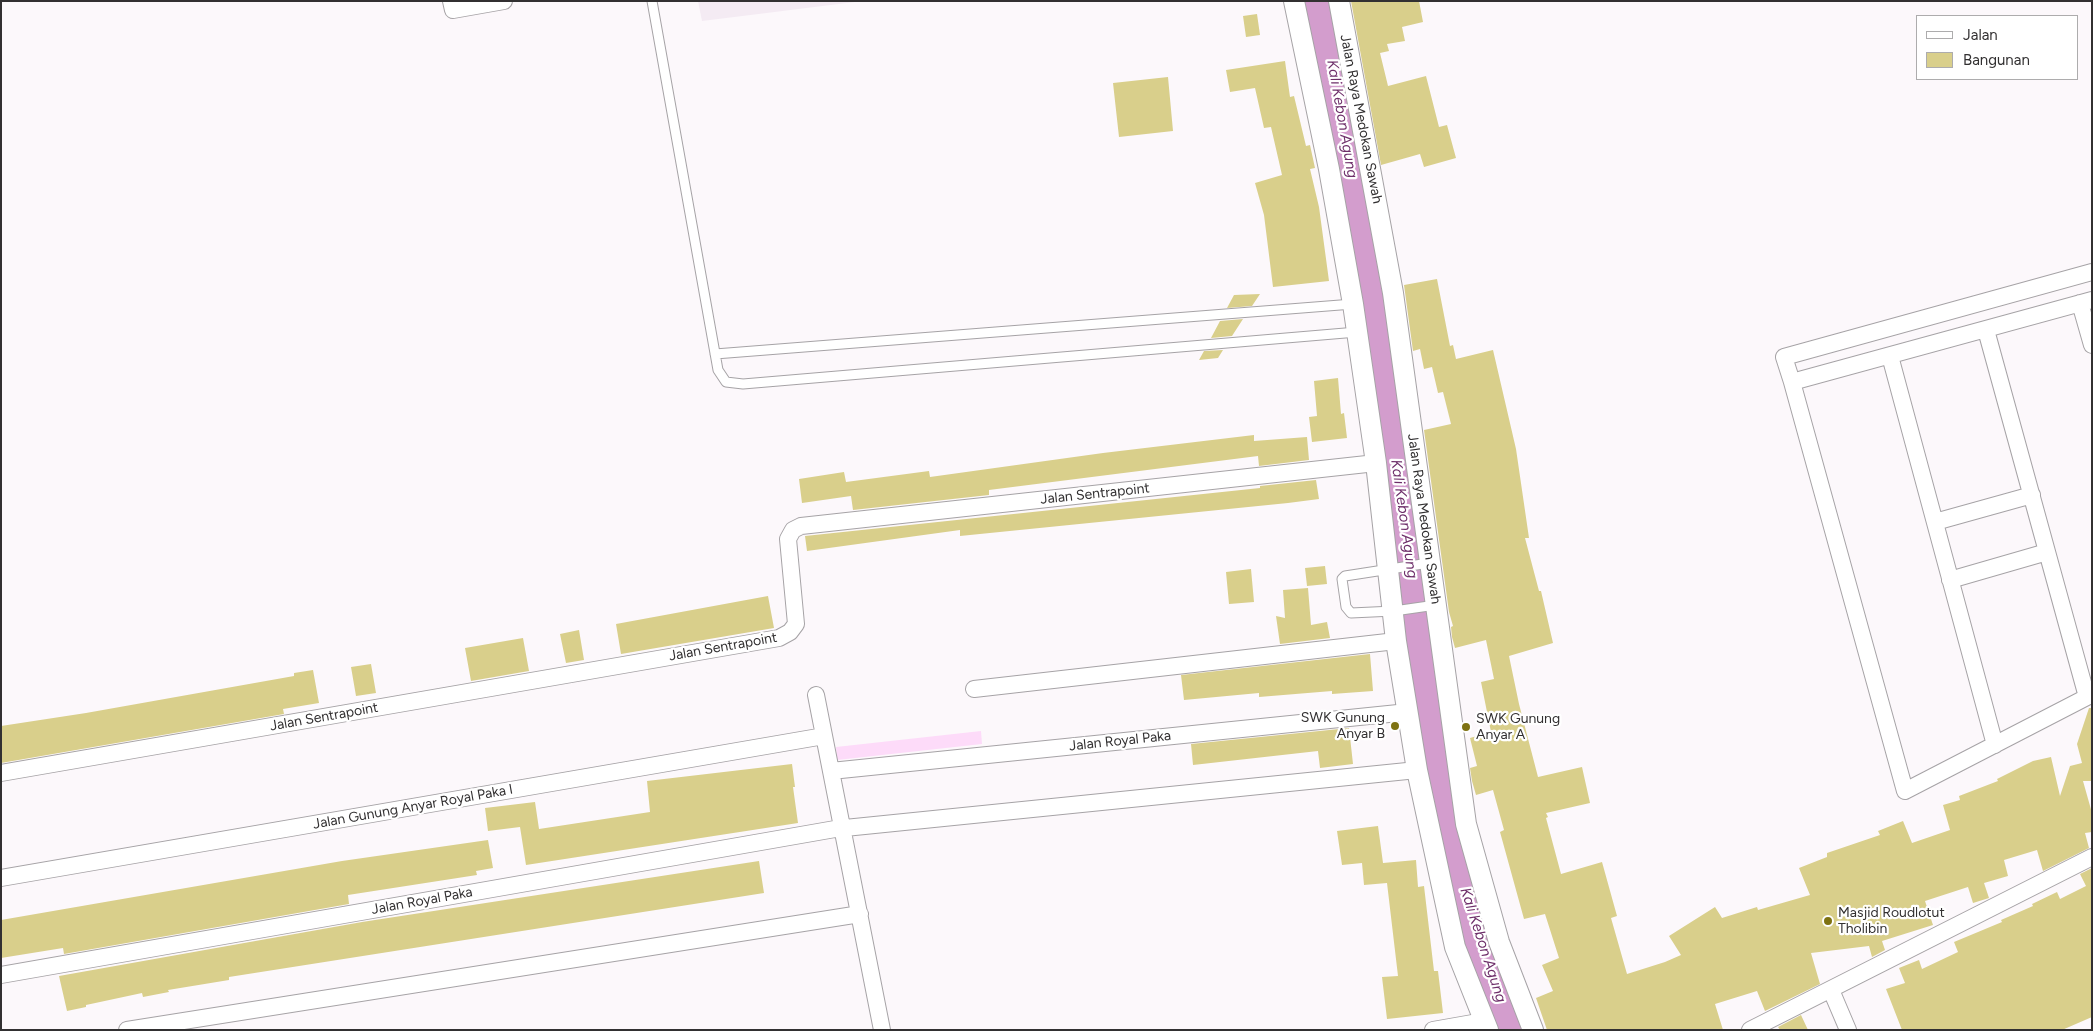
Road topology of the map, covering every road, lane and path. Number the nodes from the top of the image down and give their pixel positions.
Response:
1 (452, 1) edge
2 (504, 1) edge
3 (652, 1) edge
4 (1294, 1) edge
5 (1339, 1) edge
6 (2092, 272) edge
7 (2086, 302) edge
8 (1353, 304) junction
9 (1986, 330) junction
10 (1357, 332) junction
11 (2092, 345) edge
12 (715, 354) junction
13 (1890, 356) junction
14 (1792, 382) junction
15 (1376, 463) junction
16 (2032, 495) junction
17 (1935, 522) junction
18 (2047, 552) junction
19 (1426, 563) junction
20 (1393, 568) junction
21 (1950, 580) junction
22 (1433, 605) junction
23 (1399, 610) junction
24 (1396, 641) junction
25 (974, 689) dead end
26 (816, 695) dead end
27 (1408, 712) junction
28 (824, 736) junction
29 (1995, 744) junction
30 (1417, 770) junction
31 (831, 771) junction
32 (1, 773) edge
33 (844, 828) junction
34 (2092, 857) edge
35 (1, 878) edge
36 (860, 914) junction
37 (1, 975) edge
38 (1831, 990) junction
39 (1486, 1025) edge
40 (127, 1030) edge
41 (882, 1030) edge
42 (1433, 1030) edge
43 (1533, 1030) edge
44 (1750, 1030) edge
45 (1848, 1030) edge

1 - 2 street
3 - 12 lane
4 - 8 street
5 - 19 street, Jalan Raya Medokan Sawah
6 - 14 street
7 - 9 street
7 - 11 street
8 - 10 street
8 - 12 lane
9 - 13 street
9 - 16 street
10 - 12 lane
10 - 15 street
13 - 14 street
13 - 17 street
14 - 29 street
15 - 20 street
15 - 32 street, Jalan Sentrapoint
16 - 17 street
16 - 18 street
17 - 21 street
18 - 21 street
18 - 29 street
19 - 20 lane
19 - 22 street, Jalan Raya Medokan Sawah
20 - 23 street
20 - 23 lane
21 - 29 street
22 - 23 lane
22 - 43 street, Jalan Raya Medokan Sawah
23 - 24 street
24 - 25 street
24 - 27 street
26 - 28 street
27 - 30 street
27 - 31 street, Jalan Royal Paka
28 - 31 street
28 - 35 street, Jalan Gunung Anyar Royal Paka I
30 - 33 street, Jalan Royal Paka
30 - 39 street
31 - 33 street
33 - 36 street
33 - 37 street, Jalan Royal Paka
34 - 38 street
36 - 40 street
36 - 41 street
38 - 44 street
38 - 45 street
39 - 42 street

